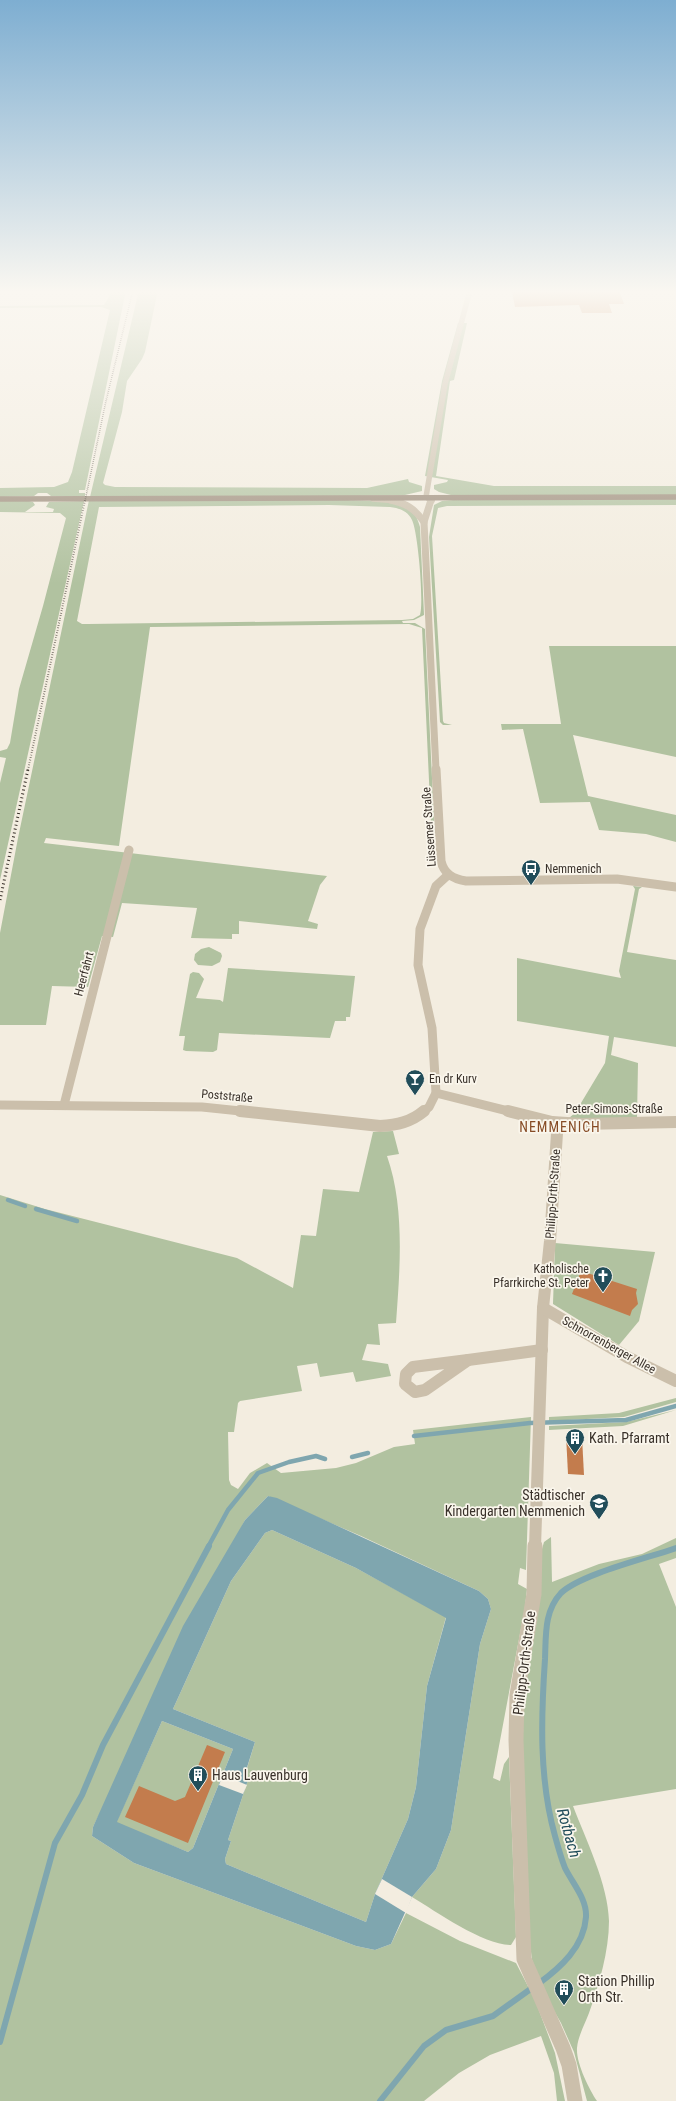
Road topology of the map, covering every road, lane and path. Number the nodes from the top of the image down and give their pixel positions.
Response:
1 (444, 388) edge
2 (676, 496) edge
3 (426, 497) junction
4 (354, 498) junction
5 (0, 499) edge
6 (420, 514) junction
7 (424, 522) junction
8 (129, 850) dead end
9 (448, 875) junction
10 (676, 888) edge
11 (436, 1093) junction
12 (0, 1105) edge
13 (64, 1105) junction
14 (552, 1122) junction
15 (676, 1122) edge
16 (543, 1308) junction
17 (542, 1350) junction
18 (469, 1359) junction
19 (676, 1381) edge
20 (575, 2101) edge

1 - 3 street
2 - 3 street
3 - 4 street
3 - 6 street
3 - 7 street
4 - 5 street
4 - 6 street
6 - 7 street
7 - 9 street, Lüssemer Straße
8 - 13 street, Heerfahrt
9 - 10 street, Lüssemer Straße
9 - 11 street
11 - 13 street, Poststraße
11 - 14 street
12 - 13 street, Poststraße
14 - 15 street, Peter-Simons-Straße
14 - 16 street, Philipp-Orth-Straße
16 - 17 street, Philipp-Orth-Straße
16 - 19 street, Schnorrenberger Allee
17 - 18 street
17 - 20 street, Philipp-Orth-Straße
18 - 18 street

